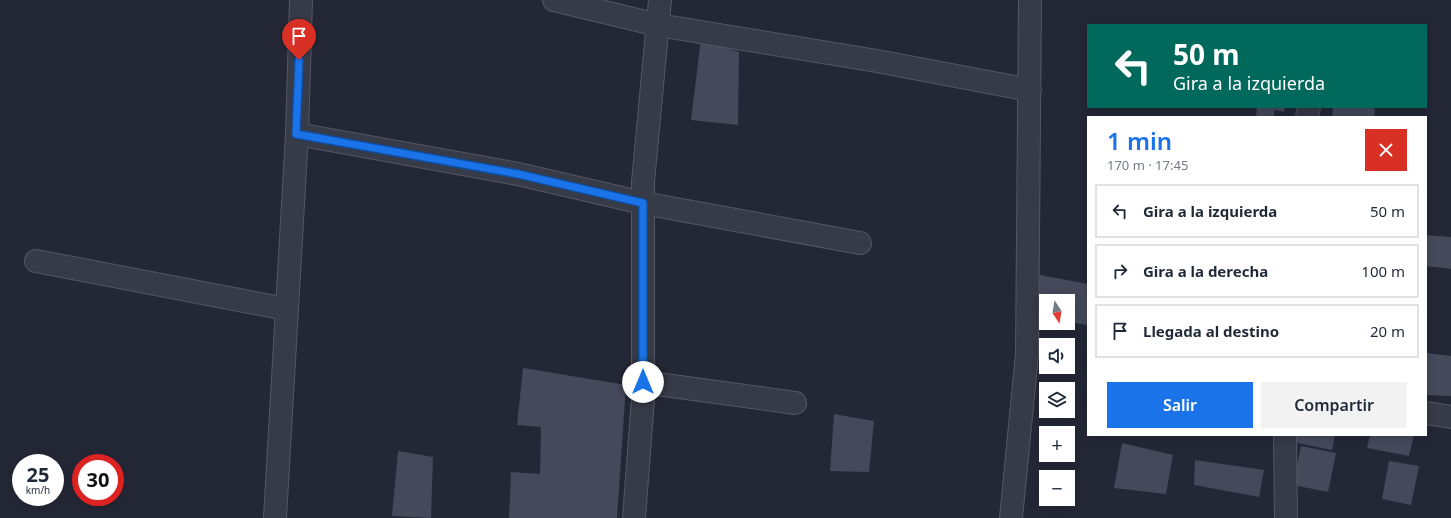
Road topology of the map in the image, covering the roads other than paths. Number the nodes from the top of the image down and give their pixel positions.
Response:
1 (301, 0) edge
2 (554, 0) edge
3 (660, 0) edge
4 (1030, 0) edge
5 (658, 25) junction
6 (1030, 90) junction
7 (296, 134) junction
8 (643, 203) junction
9 (860, 243) dead end
10 (36, 261) dead end
11 (286, 309) junction
12 (643, 382) junction
13 (796, 403) dead end
14 (1427, 414) edge
15 (1451, 417) edge
16 (1286, 436) edge
17 (275, 518) edge
18 (634, 518) edge
19 (1011, 518) edge
20 (1286, 518) edge

1 - 7 street
2 - 5 street
3 - 5 street
4 - 6 street
5 - 6 street
5 - 8 street
6 - 19 street
7 - 8 street
7 - 11 street
8 - 9 street
8 - 12 street
10 - 11 street
11 - 17 street
12 - 13 street
12 - 18 street
14 - 15 street
16 - 20 street

